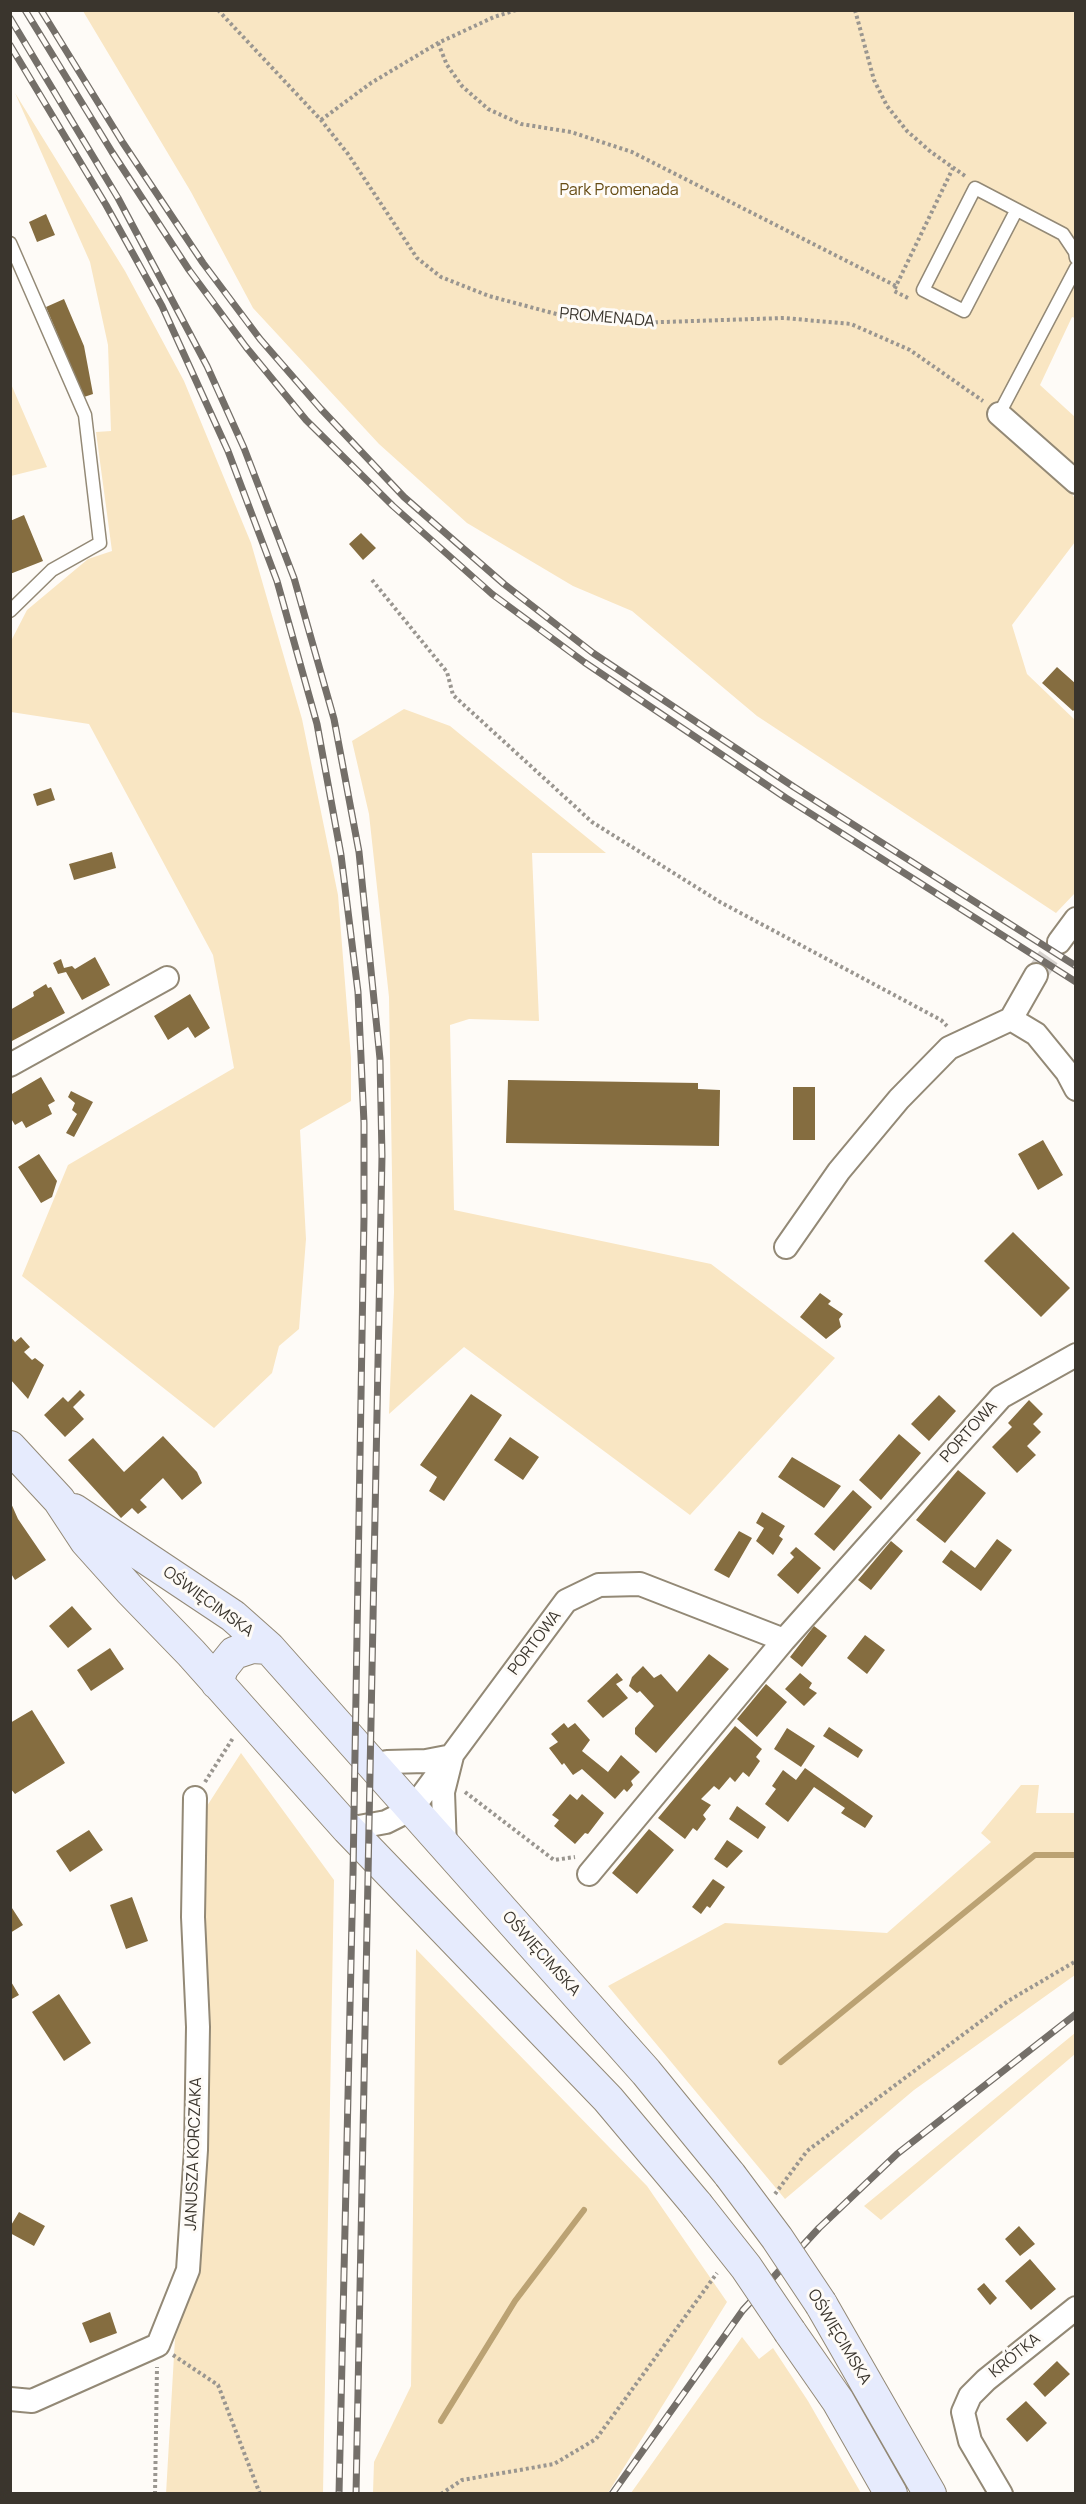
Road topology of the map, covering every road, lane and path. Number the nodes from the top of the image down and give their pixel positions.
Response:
1 (218, 10) edge
2 (516, 10) edge
3 (855, 10) edge
4 (438, 43) junction
5 (321, 120) junction
6 (953, 168) junction
7 (975, 188) junction
8 (1016, 211) junction
9 (10, 243) edge
10 (1076, 258) edge
11 (1076, 268) edge
12 (999, 414) junction
13 (1076, 482) edge
14 (372, 580) dead end
15 (10, 611) edge
16 (1076, 919) edge
17 (1059, 942) tunnel mouth
18 (1036, 975) tunnel mouth
19 (167, 978) dead end
20 (1011, 1018) junction
21 (962, 1041) junction
22 (10, 1065) edge
23 (1076, 1089) edge
24 (786, 1247) dead end
25 (1076, 1355) edge
26 (10, 1447) edge
27 (59, 1500) junction
28 (784, 1640) junction
29 (269, 1648) junction
30 (218, 1683) junction
31 (238, 1733) dead end
32 (452, 1756) junction
33 (374, 1766) junction
34 (456, 1787) dead end
35 (200, 1789) joint
36 (412, 1809) junction
37 (348, 1828) junction
38 (445, 1848) junction
39 (587, 1865) joint
40 (1076, 1961) edge
41 (807, 2151) dead end
42 (705, 2290) dead end
43 (1076, 2308) edge
44 (158, 2345) junction
45 (10, 2399) edge
46 (155, 2493) edge
47 (260, 2493) edge
48 (441, 2493) edge
49 (891, 2493) edge
50 (930, 2493) edge
51 (1001, 2493) edge

1 - 5 path, PROMENADA
2 - 4 path
3 - 6 path
4 - 5 path
4 - 6 path
5 - 12 path, PROMENADA
6 - 7 path
7 - 8 lane
7 - 8 lane
8 - 10 lane
9 - 15 lane
11 - 12 lane
12 - 13 street
14 - 21 path
16 - 17 street
18 - 20 street
19 - 22 street
20 - 21 street
20 - 23 street
21 - 24 street
25 - 28 street, PORTOWA
26 - 27 main road, OŚWIĘCIMSKA
27 - 29 main road, OŚWIĘCIMSKA
27 - 30 main road, OŚWIĘCIMSKA
28 - 32 street, PORTOWA
28 - 39 street, PORTOWA
29 - 30 main road
29 - 33 main road, OŚWIĘCIMSKA
30 - 37 main road, OŚWIĘCIMSKA
31 - 35 path
32 - 33 street
32 - 36 street, PORTOWA
32 - 38 street, PORTOWA
33 - 36 main road, OŚWIĘCIMSKA
34 - 39 path
35 - 44 street, JANUSZA KORCZAKA
36 - 37 street
36 - 38 main road, OŚWIĘCIMSKA
37 - 49 main road, OŚWIĘCIMSKA, bridge
38 - 50 main road, OŚWIĘCIMSKA, bridge
40 - 41 path
42 - 48 path
43 - 51 street, KRÓTKA
44 - 45 street
44 - 46 path
44 - 47 path

